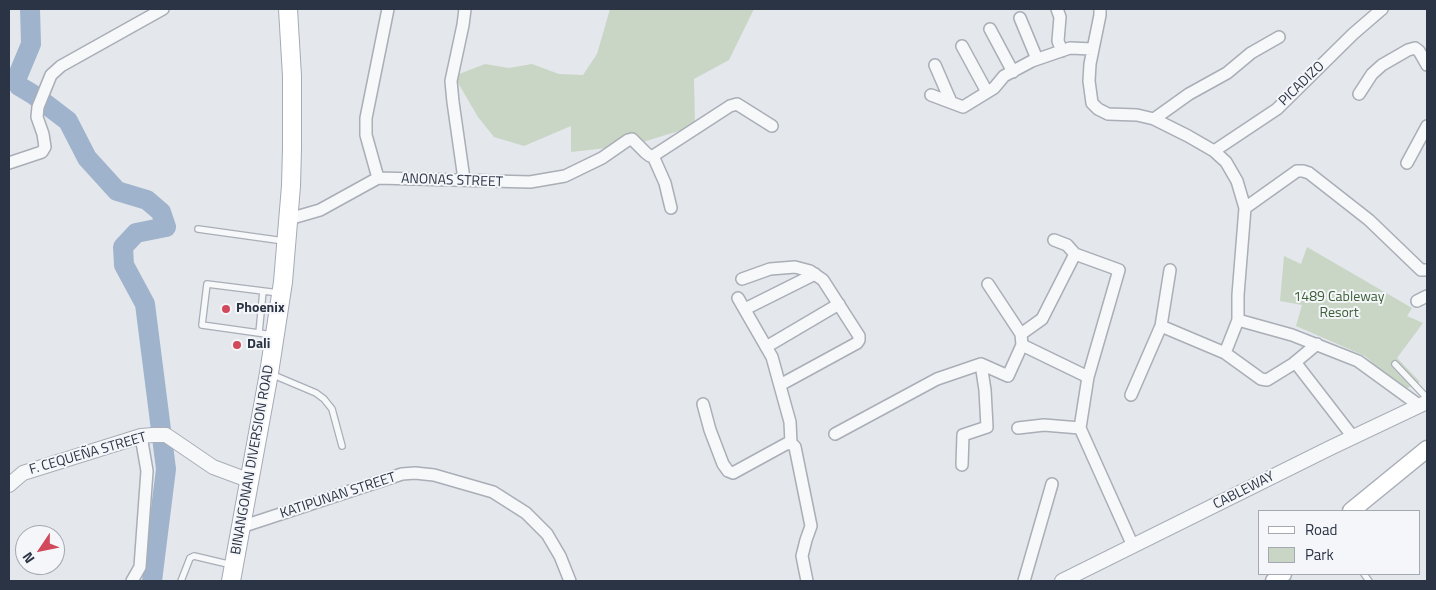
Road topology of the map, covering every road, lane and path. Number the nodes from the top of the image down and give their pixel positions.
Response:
1 (163, 9) edge
2 (288, 9) edge
3 (388, 9) edge
4 (465, 9) edge
5 (1057, 9) edge
6 (1100, 9) edge
7 (1382, 9) edge
8 (1020, 18) dead end
9 (990, 29) dead end
10 (1279, 37) dead end
11 (962, 46) dead end
12 (1092, 50) junction
13 (1062, 51) junction
14 (1037, 60) junction
15 (935, 65) dead end
16 (1427, 65) edge
17 (1013, 72) junction
18 (987, 92) junction
19 (931, 94) dead end
20 (1359, 94) dead end
21 (951, 102) junction
22 (1154, 119) junction
23 (772, 126) dead end
24 (1427, 126) edge
25 (1214, 151) junction
26 (653, 156) junction
27 (9, 163) edge
28 (1407, 163) dead end
29 (378, 178) junction
30 (464, 180) junction
31 (671, 208) dead end
32 (1245, 208) junction
33 (289, 219) junction
34 (198, 229) dead end
35 (1054, 240) dead end
36 (286, 241) junction
37 (1075, 254) junction
38 (1170, 270) dead end
39 (1427, 270) edge
40 (815, 274) junction
41 (742, 279) dead end
42 (988, 284) dead end
43 (263, 291) junction
44 (281, 293) junction
45 (738, 298) dead end
46 (839, 304) junction
47 (745, 308) junction
48 (1238, 320) junction
49 (1161, 326) junction
50 (267, 334) junction
51 (1022, 339) junction
52 (1317, 344) junction
53 (766, 347) junction
54 (1225, 353) junction
55 (1295, 362) junction
56 (981, 364) junction
57 (1396, 364) dead end
58 (269, 373) junction
59 (1088, 377) junction
60 (780, 385) junction
61 (1131, 396) dead end
62 (1425, 402) edge
63 (703, 404) dead end
64 (1018, 428) dead end
65 (1080, 428) junction
66 (836, 434) dead end
67 (153, 435) junction
68 (1353, 437) junction
69 (791, 444) junction
70 (342, 446) dead end
71 (1427, 449) edge
72 (962, 465) dead end
73 (248, 480) junction
74 (1052, 484) dead end
75 (9, 485) edge
76 (1352, 510) edge
77 (240, 528) junction
78 (1133, 546) junction
79 (232, 573) edge
80 (132, 581) edge
81 (181, 581) edge
82 (570, 581) edge
83 (807, 581) edge
84 (1024, 581) edge
85 (1062, 581) edge

1 - 27 street
2 - 33 main road, BINANGONAN DIVERSION ROAD
3 - 29 street
4 - 30 street
5 - 13 street
6 - 12 street
7 - 25 street, PICADIZO
8 - 14 street
9 - 17 street
10 - 22 street
11 - 18 street
12 - 13 street
12 - 22 street
13 - 14 street
14 - 17 street
15 - 21 street
16 - 20 street
17 - 18 street
18 - 21 street
19 - 21 street
22 - 25 street
23 - 26 street
24 - 28 street
25 - 32 street
26 - 30 street, ANONAS STREET
26 - 31 street
29 - 30 street, ANONAS STREET
29 - 33 street
32 - 39 street
32 - 48 street
33 - 36 main road, BINANGONAN DIVERSION ROAD
34 - 36 lane
35 - 37 street
36 - 44 main road, BINANGONAN DIVERSION ROAD
37 - 51 street
37 - 59 street
38 - 49 street
40 - 41 street
40 - 46 street
40 - 47 street
42 - 51 street
43 - 44 lane
43 - 50 lane
43 - 50 lane
44 - 50 main road, BINANGONAN DIVERSION ROAD
45 - 47 street
46 - 53 street
46 - 60 street
47 - 53 street
48 - 52 street
48 - 54 street
49 - 54 street
49 - 61 street
50 - 58 main road, BINANGONAN DIVERSION ROAD
51 - 56 street
51 - 59 street
52 - 55 street
52 - 62 street
53 - 60 street
54 - 55 street
55 - 68 street
56 - 66 street
56 - 72 street
57 - 62 lane
58 - 70 lane
58 - 73 main road, BINANGONAN DIVERSION ROAD
59 - 65 street
60 - 69 street
62 - 68 street, CABLEWAY
63 - 69 street
64 - 65 street
65 - 78 street
67 - 73 street, F. CEQUEÑA STREET
67 - 75 street, F. CEQUEÑA STREET
67 - 80 street
68 - 78 street, CABLEWAY
69 - 83 street
71 - 76 main road
73 - 77 main road, BINANGONAN DIVERSION ROAD
74 - 84 street
77 - 79 main road, BINANGONAN DIVERSION ROAD
77 - 82 street, KATIPUNAN STREET
78 - 85 street, CABLEWAY
79 - 81 lane

